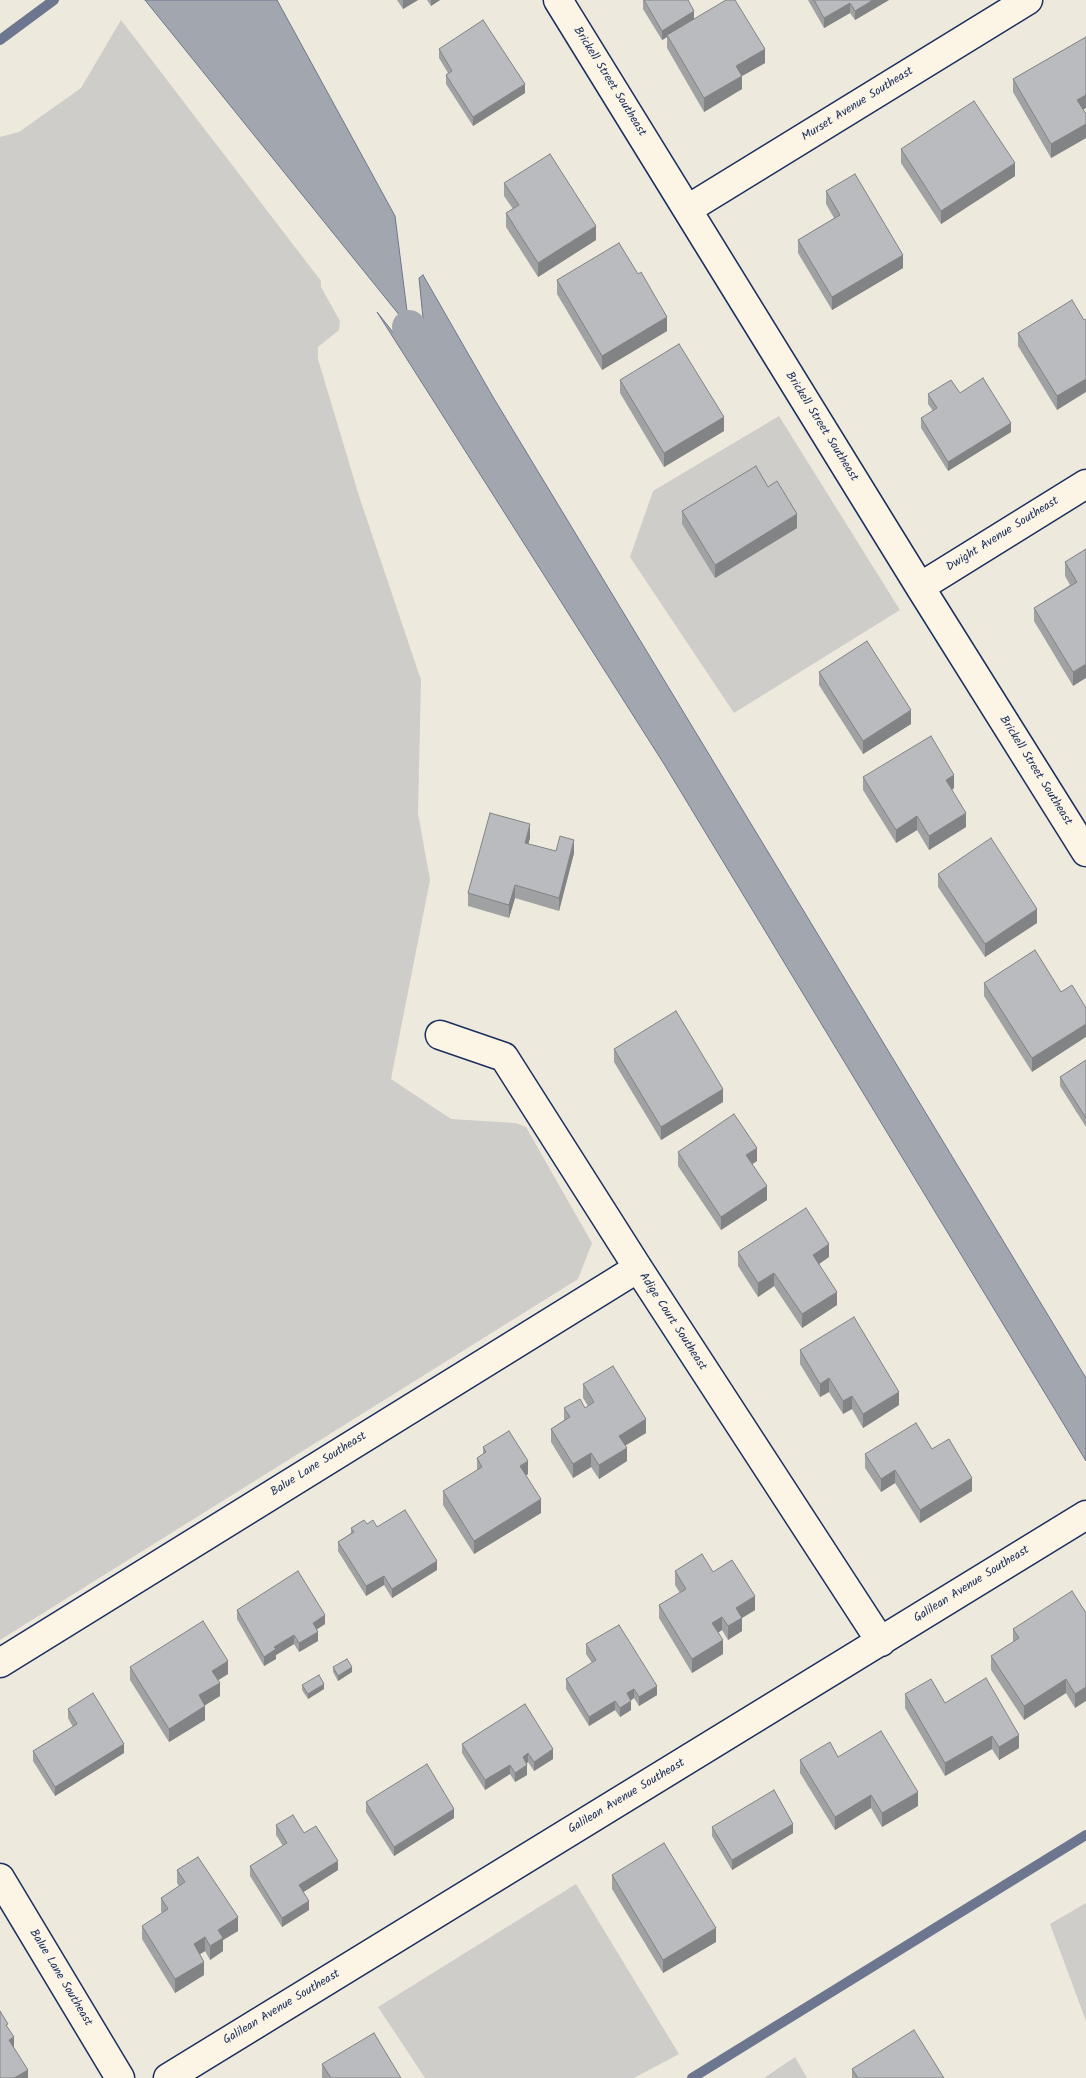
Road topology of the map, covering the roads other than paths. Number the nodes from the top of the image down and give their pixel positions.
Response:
1 (558, 0) edge
2 (1028, 0) edge
3 (688, 210) junction
4 (1086, 484) edge
5 (920, 587) junction
6 (1086, 852) edge
7 (440, 1036) dead end
8 (638, 1268) junction
9 (1086, 1515) edge
10 (881, 1642) junction
11 (0, 1662) edge
12 (0, 1878) edge
13 (120, 2078) edge
14 (168, 2078) edge

1 - 3 street, Brickell Street Southeast
2 - 3 street, Murset Avenue Southeast
3 - 5 street, Brickell Street Southeast
4 - 5 street, Dwight Avenue Southeast
5 - 6 street, Brickell Street Southeast
7 - 8 street, Adige Court Southeast
8 - 10 street, Adige Court Southeast
8 - 11 street, Balue Lane Southeast
9 - 10 street, Galilean Avenue Southeast
10 - 14 street, Galilean Avenue Southeast
12 - 13 street, Balue Lane Southeast

